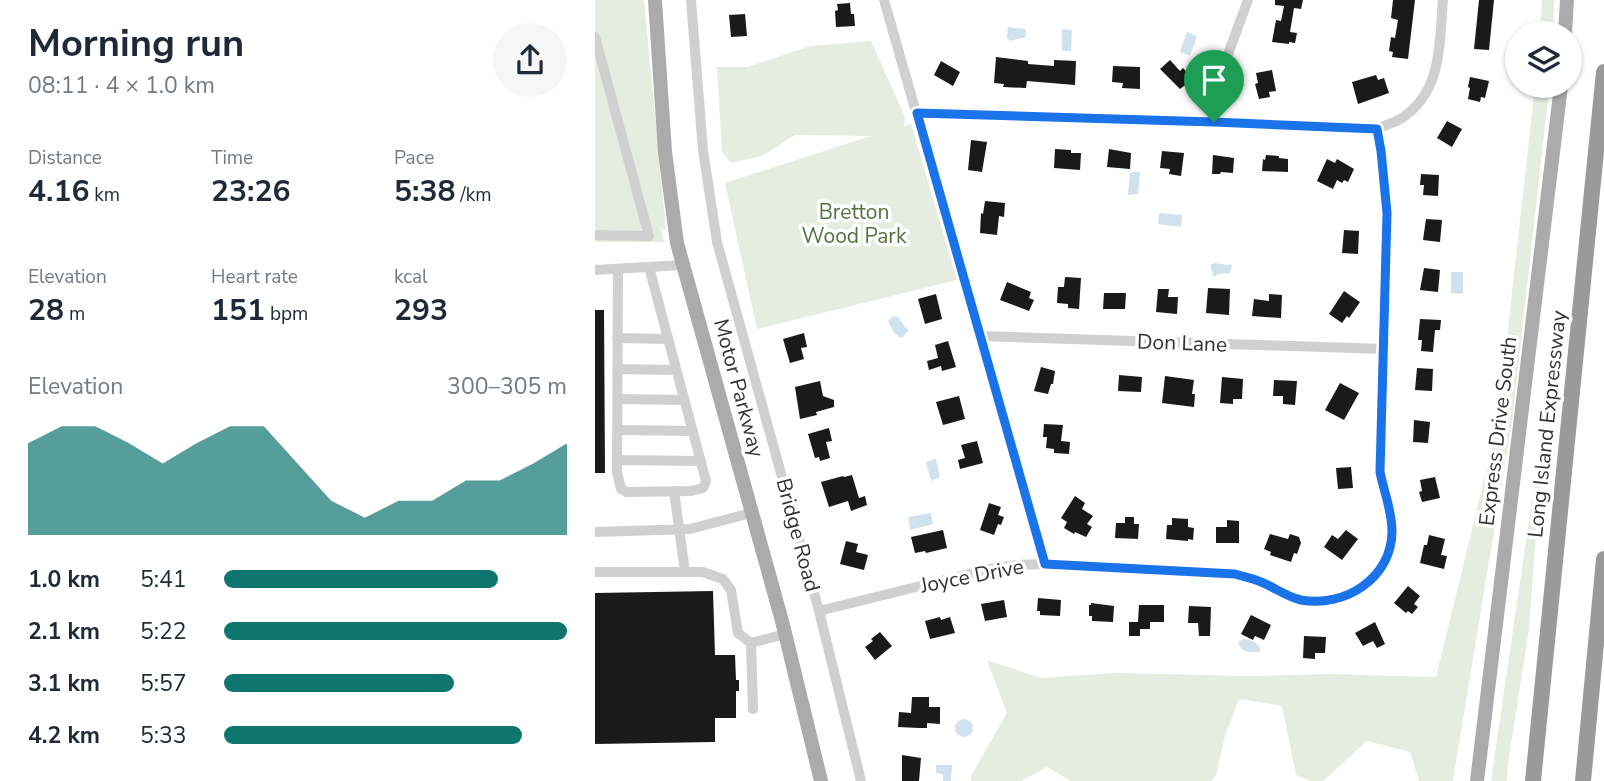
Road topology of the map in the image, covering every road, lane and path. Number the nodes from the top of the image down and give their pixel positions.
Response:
1 (655, 0) edge
2 (691, 0) edge
3 (884, 0) edge
4 (1248, 0) edge
5 (1443, 0) edge
6 (1567, 0) edge
7 (1566, 21) edge
8 (595, 37) edge
9 (1604, 72) edge
10 (1560, 98) edge
11 (917, 113) junction
12 (1214, 122) junction
13 (1377, 129) junction
14 (595, 235) edge
15 (683, 265) junction
16 (649, 267) junction
17 (618, 269) junction
18 (595, 270) edge
19 (981, 336) junction
20 (617, 338) junction
21 (668, 339) junction
22 (1383, 349) junction
23 (617, 369) junction
24 (676, 370) junction
25 (617, 399) junction
26 (684, 400) junction
27 (617, 430) junction
28 (693, 431) junction
29 (617, 460) junction
30 (701, 461) junction
31 (674, 491) junction
32 (751, 513) junction
33 (680, 530) junction
34 (595, 532) edge
35 (1604, 559) edge
36 (1045, 564) junction
37 (595, 572) edge
38 (685, 572) junction
39 (819, 611) junction
40 (785, 634) junction
41 (751, 643) junction
42 (754, 709) dead end
43 (821, 781) edge
44 (861, 781) edge
45 (1477, 781) edge
46 (1532, 781) edge
47 (1583, 781) edge

1 - 15 main road, Motor Parkway
2 - 39 street, Bridge Road
3 - 11 street
4 - 12 street
5 - 13 street
6 - 7 main road
8 - 14 street
9 - 46 highway, Long Island Expressway
10 - 45 main road, Express Drive South
11 - 12 street
11 - 19 street
12 - 13 street
13 - 22 street, Joyce Drive
15 - 16 street
15 - 32 main road, Motor Parkway
16 - 17 street
16 - 21 street
17 - 18 street
17 - 20 street
19 - 22 street, Don Lane
19 - 36 street
20 - 21 street
20 - 23 street
21 - 24 street
22 - 36 street, Joyce Drive
23 - 24 street
23 - 25 street
24 - 26 street
25 - 26 street
25 - 27 street
26 - 28 street
27 - 28 street
27 - 29 street
28 - 30 street
29 - 30 street
29 - 31 street
30 - 31 street
31 - 33 street
32 - 33 street
32 - 40 main road, Motor Parkway
33 - 34 street
33 - 38 street
35 - 47 highway
36 - 39 street, Joyce Drive
37 - 38 street
38 - 41 street
39 - 44 street, Bridge Road
40 - 41 street
40 - 43 main road, Motor Parkway
41 - 42 street

